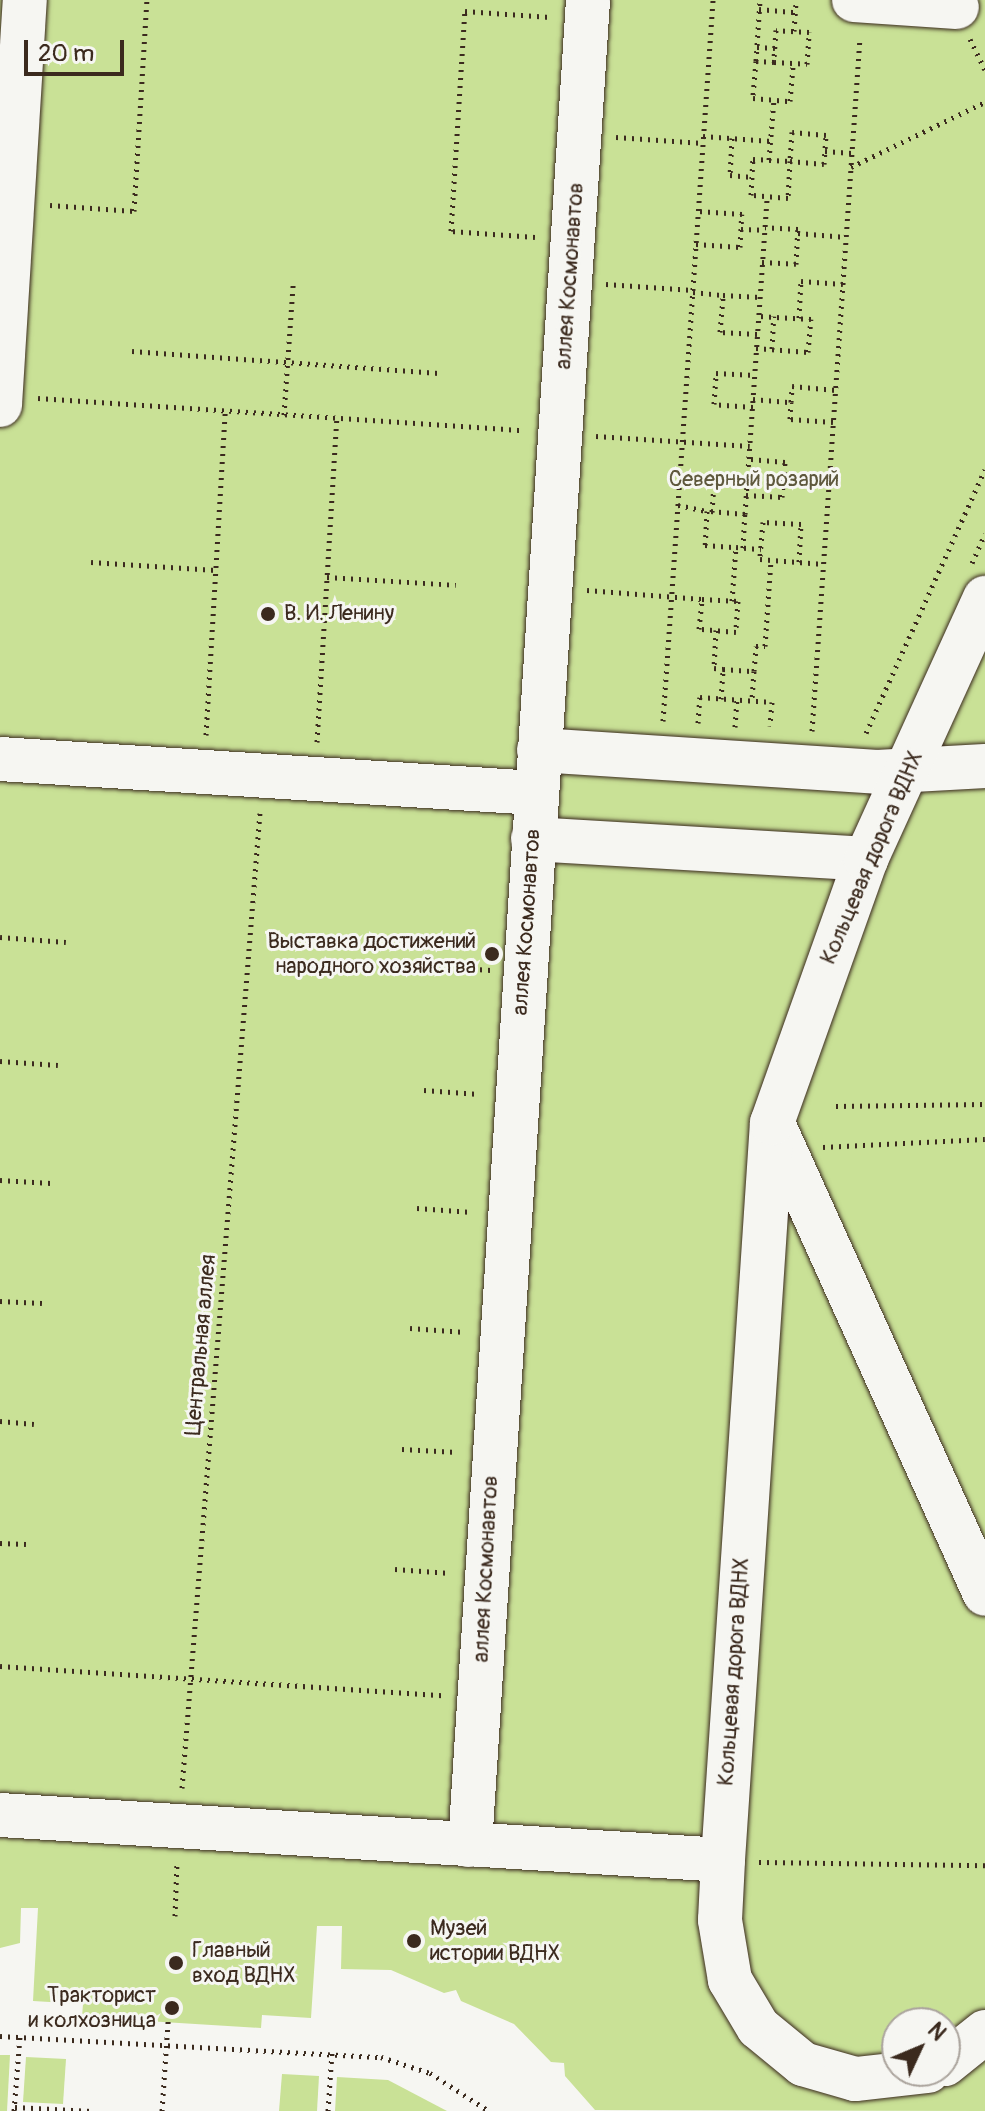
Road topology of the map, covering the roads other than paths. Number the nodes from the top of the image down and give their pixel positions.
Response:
1 (25, 0) edge
2 (854, 0) edge
3 (862, 1) edge
4 (957, 7) dead end
5 (587, 10) edge
6 (1, 395) edge
7 (0, 405) edge
8 (985, 598) edge
9 (539, 750) junction
10 (0, 759) edge
11 (985, 766) edge
12 (906, 771) junction
13 (536, 793) junction
14 (533, 839) junction
15 (866, 859) junction
16 (781, 1142) junction
17 (759, 1279) junction
18 (845, 1283) junction
19 (985, 1594) edge
20 (0, 1815) edge
21 (470, 1845) junction
22 (723, 1860) junction
23 (985, 2032) edge
24 (961, 2051) edge
25 (881, 2076) edge

1 - 6 street
2 - 3 street
3 - 4 street
5 - 9 street, аллея Космонавтов
6 - 7 street
8 - 12 street, Кольцевая дорога ВДНХ
9 - 12 street
9 - 13 street, аллея Космонавтов
10 - 13 street
11 - 12 street
12 - 15 street, Кольцевая дорога ВДНХ
13 - 14 street, аллея Космонавтов
14 - 15 street
14 - 21 street, аллея Космонавтов
15 - 16 street, Кольцевая дорога ВДНХ
16 - 17 street, Кольцевая дорога ВДНХ
16 - 18 street
17 - 18 street
17 - 22 street, Кольцевая дорога ВДНХ
18 - 19 street
20 - 21 street
21 - 22 street
22 - 25 street, Кольцевая дорога ВДНХ
23 - 24 street

